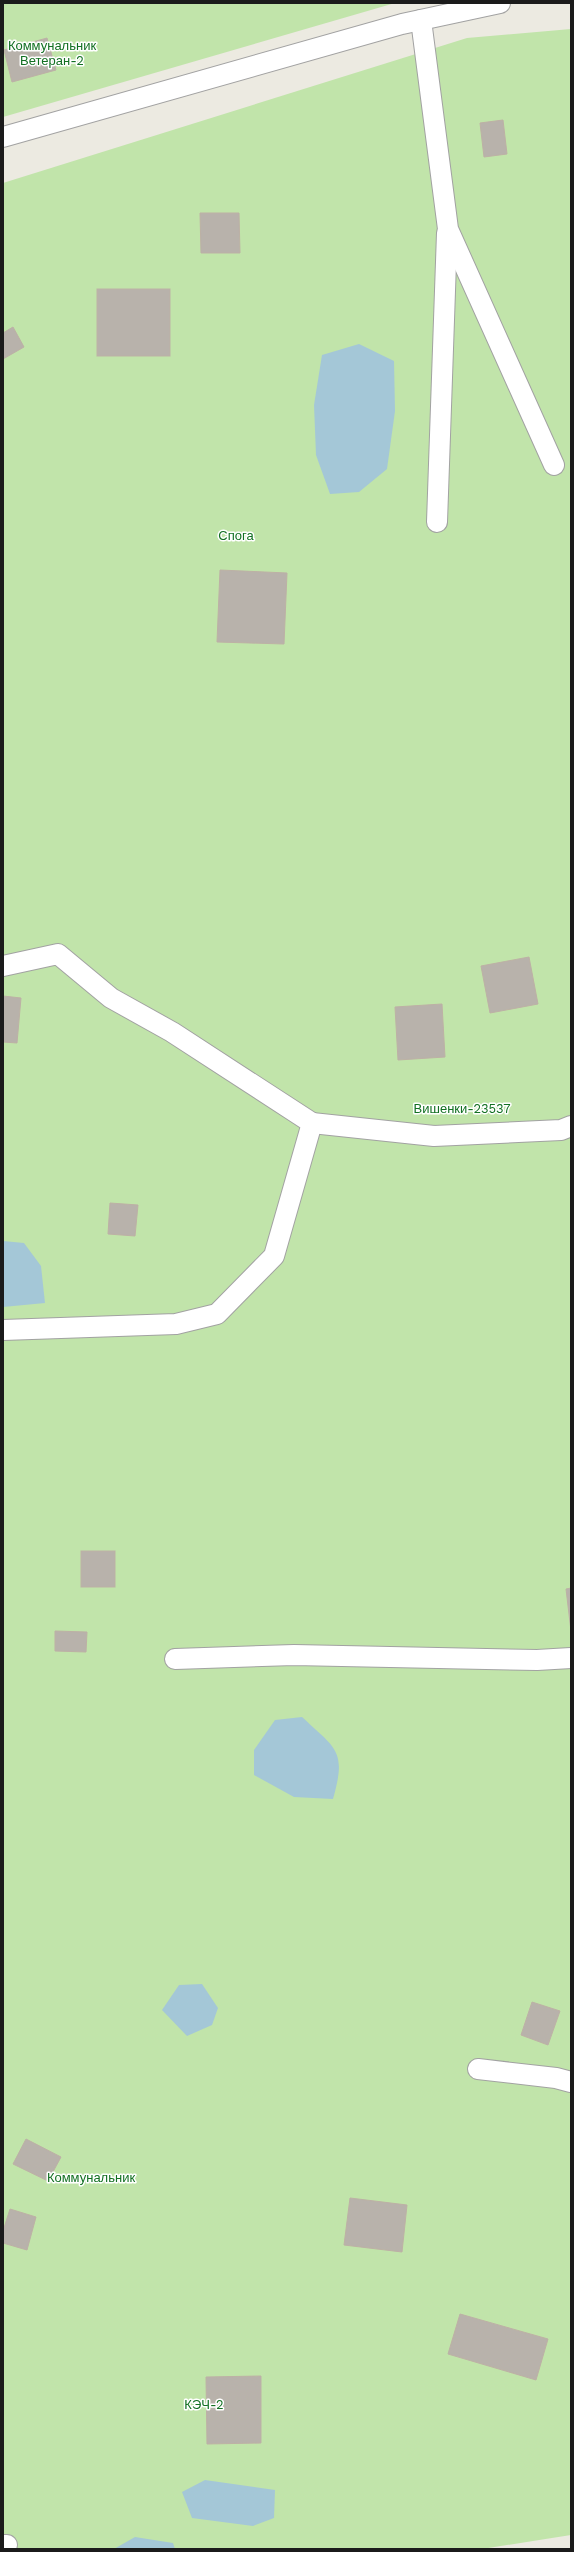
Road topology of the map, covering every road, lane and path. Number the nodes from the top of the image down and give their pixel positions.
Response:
1 (500, 3) edge
2 (421, 20) junction
3 (3, 138) edge
4 (448, 229) junction
5 (554, 465) dead end
6 (437, 522) dead end
7 (3, 966) edge
8 (312, 1123) junction
9 (571, 1126) edge
10 (3, 1330) edge
11 (571, 1658) edge
12 (175, 1659) dead end
13 (478, 2069) dead end
14 (571, 2082) edge

1 - 2 lane
2 - 3 lane
2 - 4 lane
4 - 5 lane
4 - 6 lane
7 - 8 lane
8 - 9 lane
8 - 10 lane
11 - 12 lane
13 - 14 lane

